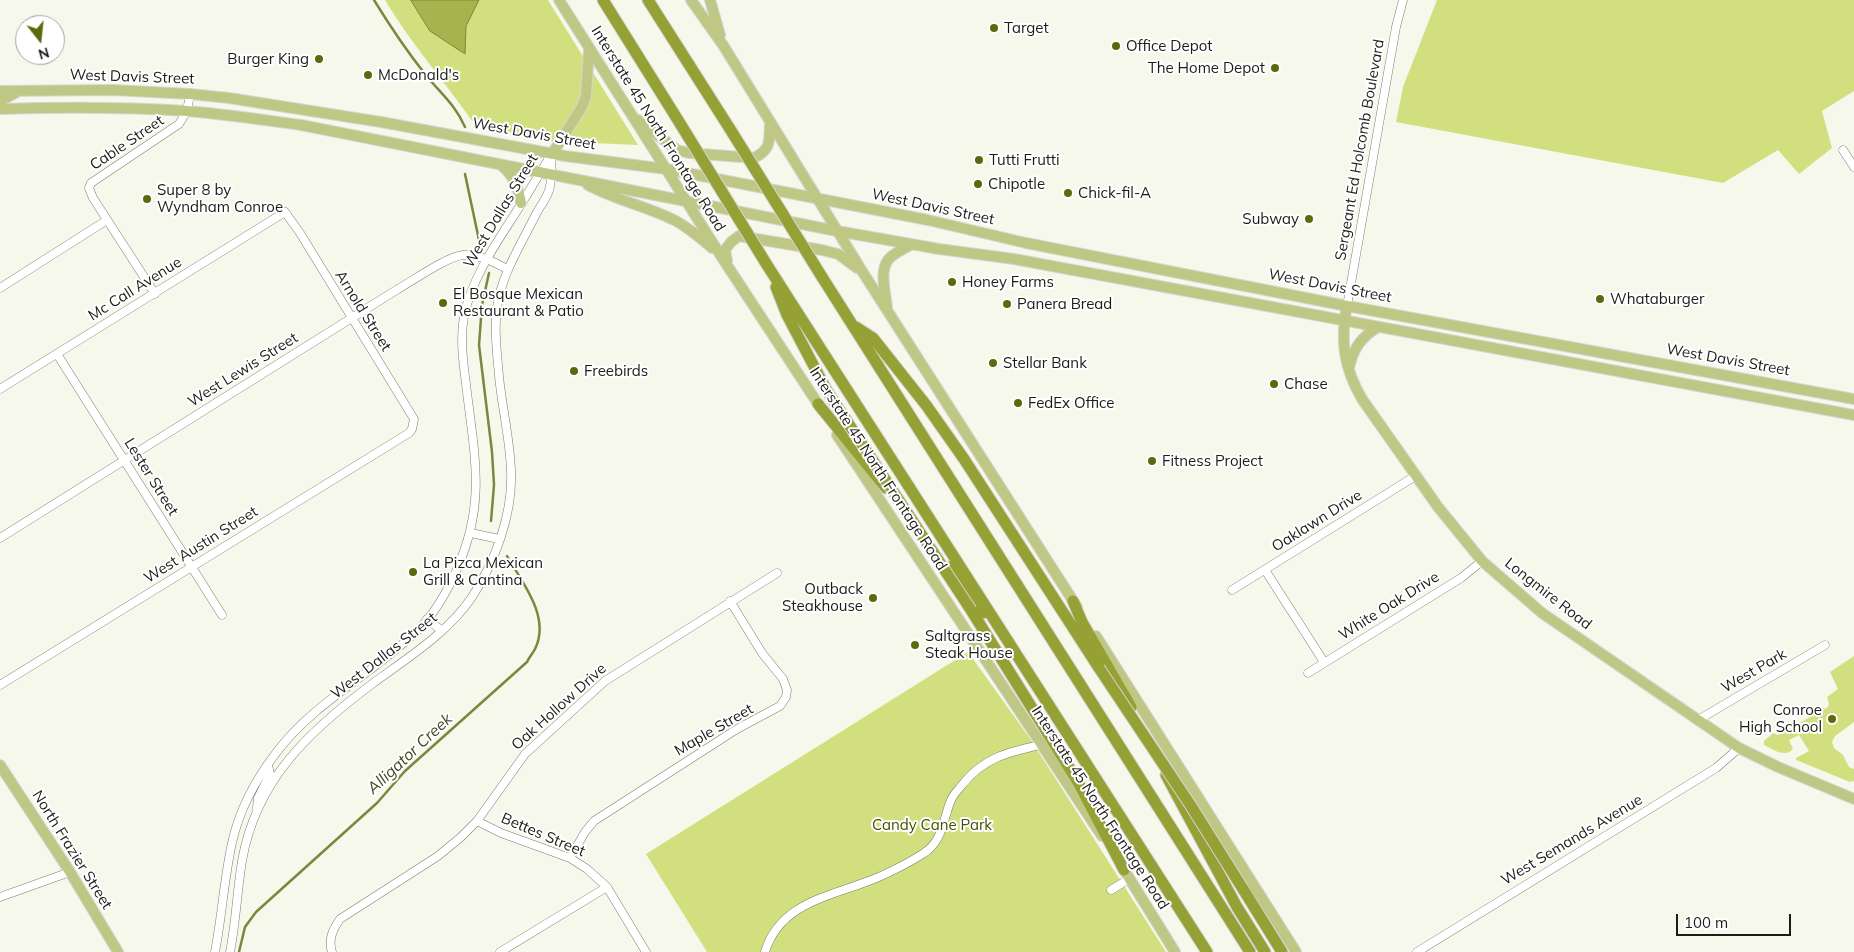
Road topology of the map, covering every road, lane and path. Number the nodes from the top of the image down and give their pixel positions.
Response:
1 (560, 0) edge
2 (603, 0) edge
3 (648, 0) edge
4 (691, 0) edge
5 (710, 0) edge
6 (1403, 0) edge
7 (724, 45) junction
8 (589, 48) junction
9 (22, 90) junction
10 (0, 91) edge
11 (190, 94) junction
12 (0, 100) edge
13 (0, 109) edge
14 (188, 111) junction
15 (631, 115) junction
16 (381, 122) junction
17 (770, 122) junction
18 (358, 136) junction
19 (1843, 150) dead end
20 (552, 154) junction
21 (500, 164) junction
22 (1854, 168) edge
23 (666, 169) junction
24 (546, 173) junction
25 (578, 180) junction
26 (817, 199) junction
27 (686, 201) junction
28 (521, 203) junction
29 (285, 212) joint
30 (107, 220) junction
31 (837, 231) junction
32 (912, 244) junction
33 (721, 256) junction
34 (486, 259) junction
35 (767, 264) junction
36 (728, 266) junction
37 (507, 268) junction
38 (862, 271) junction
39 (0, 288) edge
40 (154, 294) junction
41 (1347, 306) junction
42 (888, 311) junction
43 (351, 319) junction
44 (1344, 320) junction
45 (852, 324) junction
46 (1378, 327) junction
47 (57, 354) junction
48 (1348, 371) junction
49 (1648, 377) junction
50 (1740, 378) junction
51 (0, 389) edge
52 (1854, 399) edge
53 (818, 404) junction
54 (1854, 415) edge
55 (413, 424) joint
56 (124, 460) junction
57 (1416, 475) junction
58 (471, 533) junction
59 (0, 538) edge
60 (499, 539) junction
61 (1482, 561) junction
62 (192, 568) junction
63 (1265, 570) junction
64 (776, 572) dead end
65 (1232, 590) dead end
66 (730, 601) junction
67 (1073, 601) junction
68 (222, 615) dead end
69 (427, 619) junction
70 (441, 630) junction
71 (1825, 645) dead end
72 (1324, 662) junction
73 (1308, 673) dead end
74 (0, 685) edge
75 (342, 690) junction
76 (350, 700) junction
77 (1052, 708) junction
78 (1698, 720) junction
79 (283, 744) junction
80 (1040, 745) junction
81 (1739, 748) junction
82 (294, 753) junction
83 (0, 765) edge
84 (268, 765) junction
85 (1854, 799) edge
86 (257, 810) junction
87 (477, 821) junction
88 (570, 858) junction
89 (227, 870) junction
90 (241, 871) junction
91 (70, 872) junction
92 (1127, 875) junction
93 (607, 887) junction
94 (1112, 890) dead end
95 (0, 896) edge
96 (118, 952) edge
97 (215, 952) edge
98 (230, 952) edge
99 (332, 952) edge
100 (500, 952) edge
101 (646, 952) edge
102 (765, 952) edge
103 (1175, 952) edge
104 (1207, 952) edge
105 (1250, 952) edge
106 (1265, 952) edge
107 (1282, 952) edge
108 (1296, 952) edge
109 (1417, 952) edge

1 - 8 main road, Interstate 45 North Frontage Road
2 - 35 highway, bridge
3 - 45 highway, bridge
4 - 7 main road
5 - 7 main road
6 - 41 street, Sergeant Ed Holcomb Boulevard
7 - 17 main road
8 - 15 main road, Interstate 45 North Frontage Road
8 - 20 main road
9 - 10 main road, West Davis Street
9 - 11 main road, West Davis Street
9 - 12 main road
11 - 14 street
11 - 16 main road, West Davis Street
13 - 14 main road, West Davis Street
14 - 18 main road, West Davis Street
14 - 30 street, Cable Street
15 - 17 main road
15 - 23 main road, Interstate 45 North Frontage Road
16 - 18 main road
16 - 20 main road, West Davis Street
17 - 26 main road
18 - 21 main road, West Davis Street
19 - 22 street
20 - 23 main road, West Davis Street
20 - 24 street, West Dallas Street
21 - 24 main road, West Davis Street
21 - 28 main road
23 - 26 main road, West Davis Street
23 - 27 main road, Interstate 45 North Frontage Road
24 - 25 main road, West Davis Street
24 - 28 street, West Dallas Street
24 - 37 street, West Dallas Street
25 - 27 main road, West Davis Street
25 - 33 main road
26 - 31 main road
26 - 41 main road, West Davis Street
27 - 31 main road, West Davis Street
27 - 33 main road, Interstate 45 North Frontage Road
28 - 34 street, West Dallas Street
29 - 40 street, Mc Call Avenue
29 - 43 street, Arnold Street
30 - 39 street
30 - 40 street
31 - 32 main road, West Davis Street
31 - 38 main road
32 - 42 main road
32 - 44 main road, West Davis Street
33 - 36 main road, Interstate 45 North Frontage Road
34 - 37 street, West Lewis Street
34 - 43 street, West Lewis Street
34 - 58 street, West Dallas Street
35 - 77 highway
35 - 92 highway, bridge
36 - 38 main road
36 - 53 main road, Interstate 45 North Frontage Road
37 - 60 street, West Dallas Street
38 - 42 main road
40 - 47 street, Mc Call Avenue
41 - 44 main road, Longmire Road
41 - 50 main road, West Davis Street
42 - 67 main road
43 - 55 street, Arnold Street
43 - 56 street, West Lewis Street
44 - 46 main road, West Davis Street
44 - 48 main road, Longmire Road
45 - 105 highway
45 - 107 highway, bridge
46 - 48 main road
46 - 49 main road, West Davis Street
47 - 51 street, Mc Call Avenue
47 - 56 street, Lester Street
48 - 57 main road, Longmire Road
49 - 50 main road
49 - 54 main road, West Davis Street
50 - 52 main road, West Davis Street
53 - 77 highway
53 - 80 main road, Interstate 45 North Frontage Road
55 - 62 street, West Austin Street
56 - 59 street, West Lewis Street
56 - 62 street, Lester Street
57 - 61 main road, Longmire Road
57 - 63 street, Oaklawn Drive
58 - 60 street
58 - 69 street, West Dallas Street
60 - 70 street, West Dallas Street
61 - 72 street, White Oak Drive
61 - 78 main road, Longmire Road
62 - 68 street, Lester Street
62 - 74 street, West Austin Street
63 - 65 street, Oaklawn Drive
63 - 72 street
64 - 66 street, Oak Hollow Drive
66 - 87 street, Oak Hollow Drive
66 - 88 street, Maple Street
67 - 106 highway
67 - 108 main road
69 - 70 street
69 - 75 street, West Dallas Street
70 - 76 street, West Dallas Street
71 - 78 street, West Park
72 - 73 street, White Oak Drive
75 - 76 street
75 - 79 street, West Dallas Street
76 - 82 street, West Dallas Street
77 - 104 highway
78 - 81 main road, Longmire Road
79 - 82 street
79 - 84 street, West Dallas Street
80 - 92 main road, Interstate 45 North Frontage Road
80 - 102 street
81 - 85 main road, Longmire Road
81 - 109 street, West Semands Avenue
82 - 86 street, West Dallas Street
83 - 91 main road, North Frazier Street
84 - 86 street
84 - 89 street, West Dallas Street
86 - 90 street, West Dallas Street
87 - 88 street, Bettes Street
87 - 99 street, Oak Hollow Drive
88 - 93 street, Bettes Street
89 - 90 street
89 - 97 street, West Dallas Street
90 - 98 street, West Dallas Street
91 - 95 street
91 - 96 main road, North Frazier Street
92 - 94 street
92 - 103 main road, Interstate 45 North Frontage Road
93 - 100 street
93 - 101 street, Bettes Street

